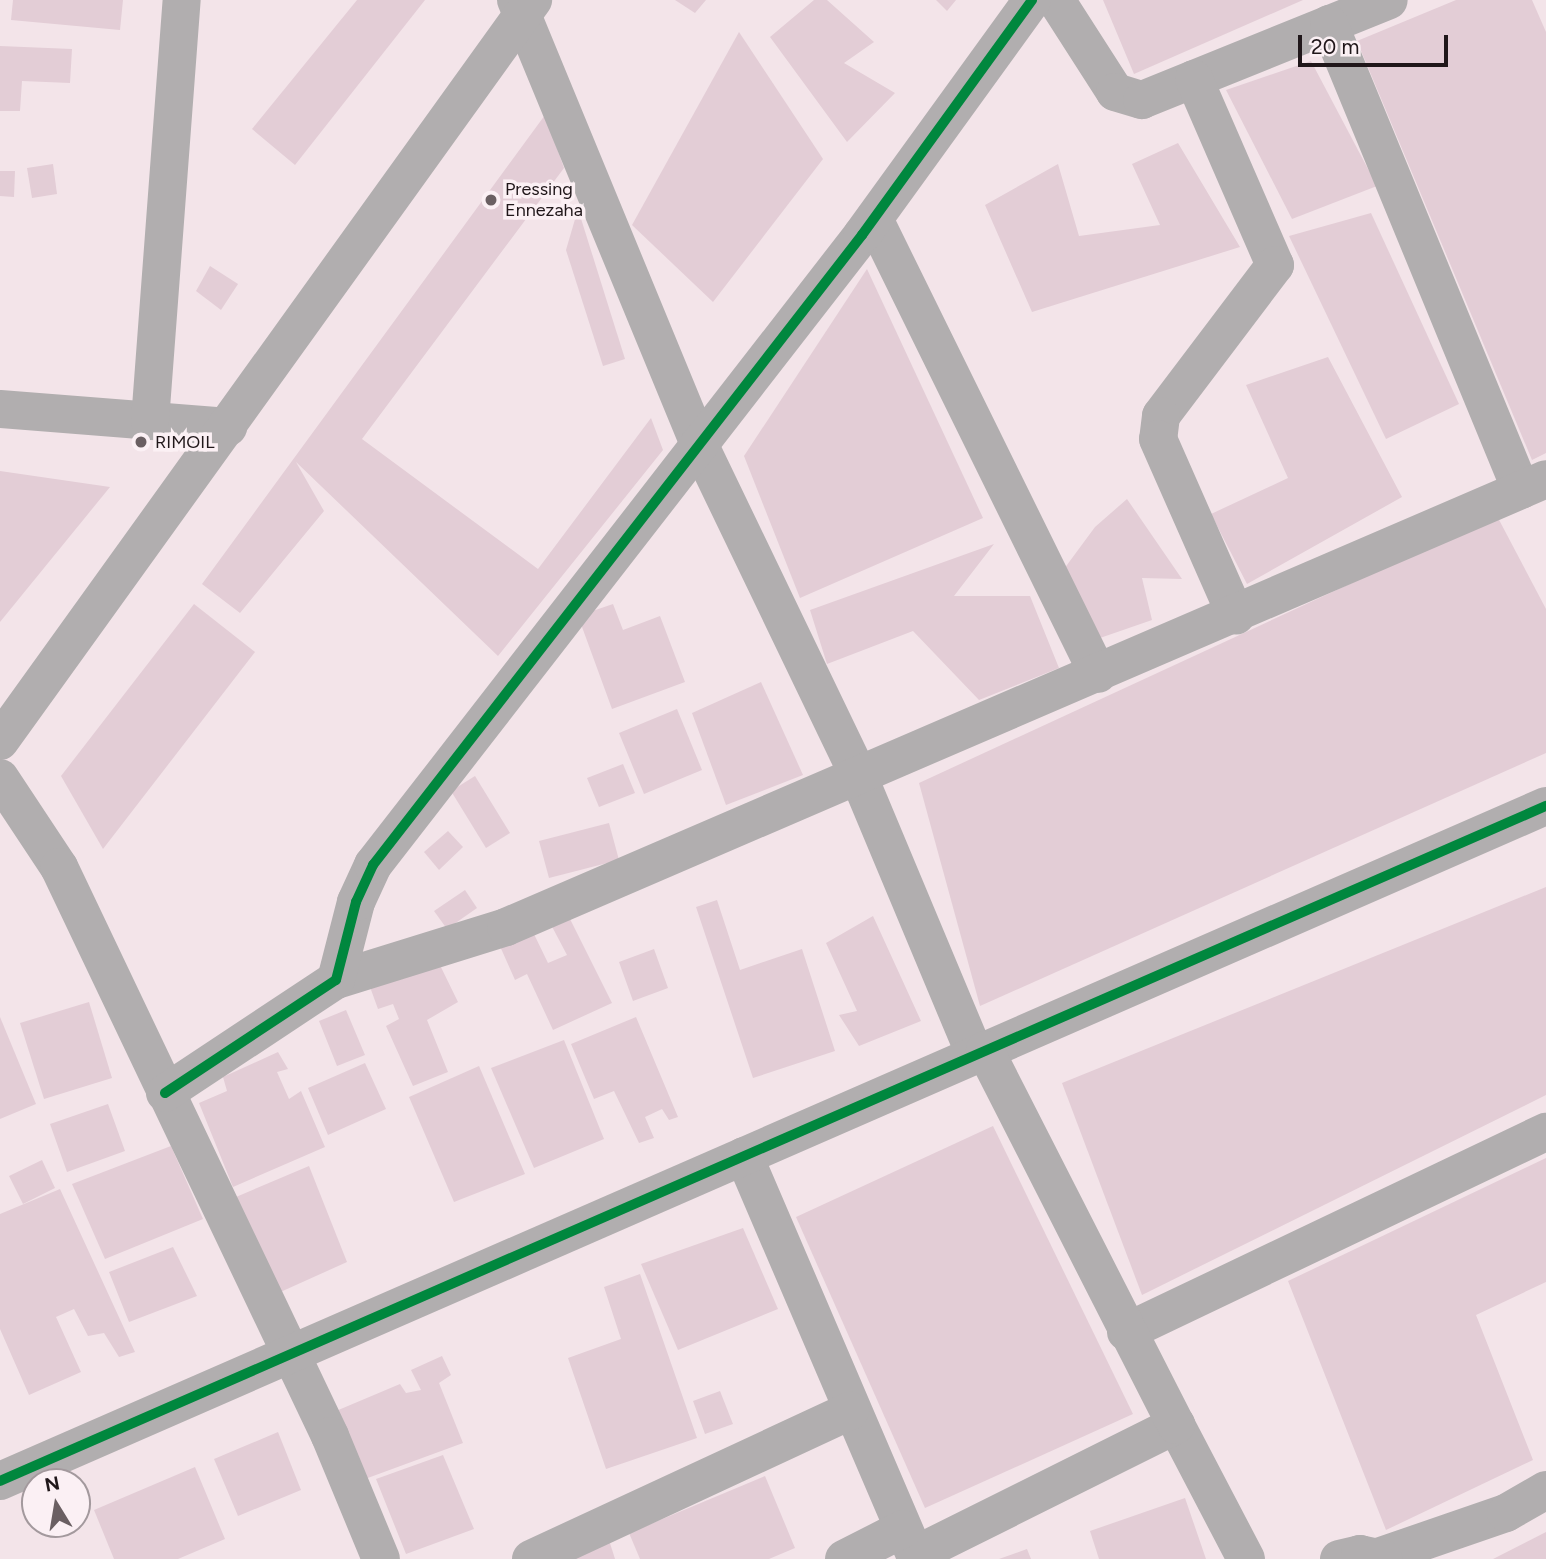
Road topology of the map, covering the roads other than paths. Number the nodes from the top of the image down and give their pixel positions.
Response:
1 (181, 0) edge
2 (1032, 0) edge
3 (1056, 0) edge
4 (1389, 0) edge
5 (524, 5) edge
6 (1329, 24) junction
7 (1194, 79) junction
8 (874, 219) junction
9 (0, 409) edge
10 (150, 421) junction
11 (228, 427) junction
12 (699, 444) junction
13 (1534, 484) edge
14 (1236, 616) junction
15 (1098, 674) junction
16 (0, 741) edge
17 (858, 775) junction
18 (0, 778) edge
19 (1546, 806) edge
20 (336, 980) junction
21 (980, 1053) junction
22 (165, 1093) junction
23 (1546, 1132) edge
24 (744, 1156) junction
25 (1126, 1332) junction
26 (288, 1355) junction
27 (850, 1411) junction
28 (1176, 1425) junction
29 (0, 1482) edge
30 (1546, 1490) edge
31 (912, 1548) edge
32 (1382, 1557) edge
33 (381, 1559) edge
34 (531, 1559) edge
35 (844, 1559) edge
36 (1246, 1559) edge
37 (1339, 1559) edge

1 - 10 street
2 - 8 street
3 - 7 street
4 - 6 street
5 - 11 street
5 - 12 street
6 - 7 street
6 - 13 street
7 - 14 street
8 - 12 street
8 - 15 street
9 - 10 street
10 - 11 street
11 - 16 street
12 - 17 street
12 - 20 street
13 - 14 street
14 - 15 street
15 - 17 street
17 - 20 street
17 - 21 street
18 - 22 street
19 - 21 street
20 - 22 street
21 - 24 street
21 - 25 street
22 - 26 street
23 - 25 street
24 - 26 street
24 - 27 street
25 - 28 street
26 - 29 street
26 - 33 street
27 - 31 street
27 - 34 street
28 - 31 street
28 - 36 street
30 - 32 street
31 - 35 street
32 - 37 street

